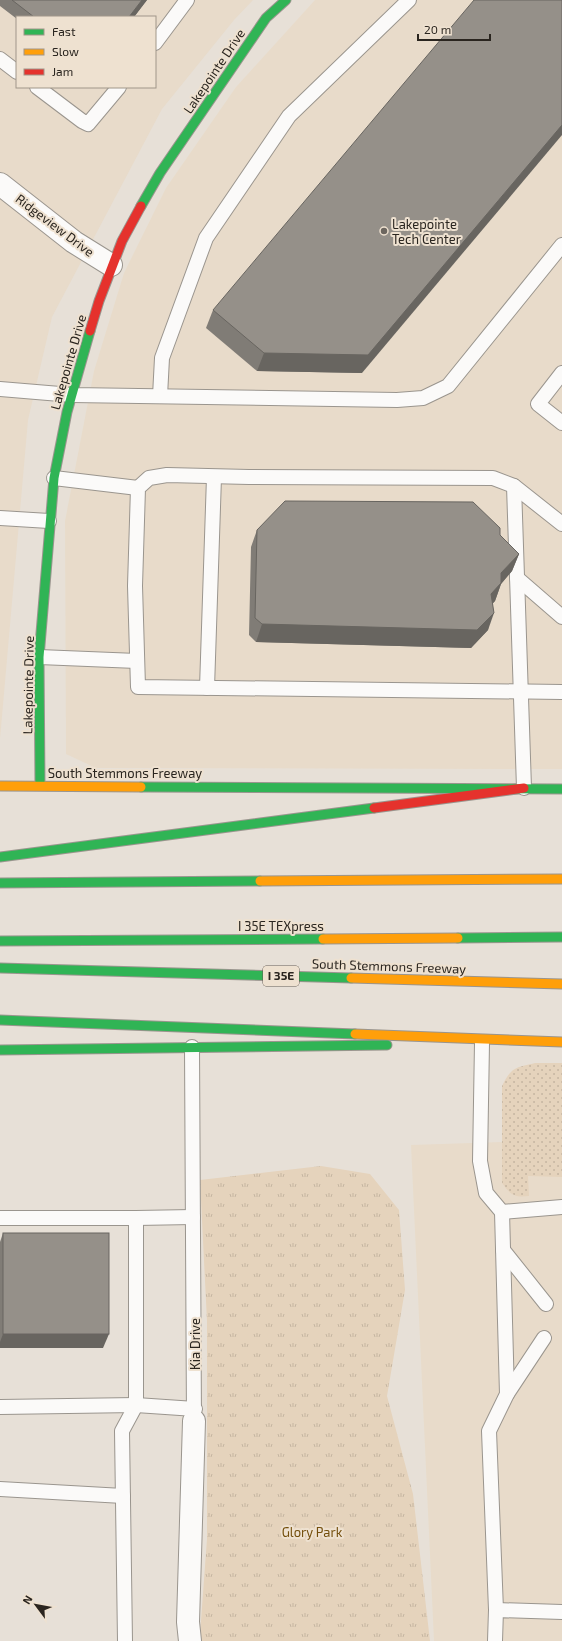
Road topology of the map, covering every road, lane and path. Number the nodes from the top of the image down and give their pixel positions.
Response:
1 (187, 0) edge
2 (286, 0) edge
3 (409, 0) edge
4 (156, 42) edge
5 (0, 59) edge
6 (16, 71) edge
7 (38, 88) edge
8 (118, 88) edge
9 (0, 184) edge
10 (562, 245) edge
11 (111, 265) junction
12 (562, 373) edge
13 (0, 389) edge
14 (72, 395) junction
15 (160, 396) junction
16 (562, 423) edge
17 (214, 476) junction
18 (54, 478) junction
19 (514, 486) junction
20 (138, 488) junction
21 (0, 518) edge
22 (49, 521) junction
23 (562, 524) edge
24 (517, 578) junction
25 (562, 616) edge
26 (39, 657) junction
27 (137, 661) junction
28 (207, 688) junction
29 (521, 691) junction
30 (562, 692) edge
31 (40, 785) junction
32 (0, 786) edge
33 (524, 788) junction
34 (562, 789) edge
35 (0, 857) edge
36 (562, 879) edge
37 (0, 883) edge
38 (562, 937) edge
39 (0, 941) edge
40 (0, 968) edge
41 (562, 984) edge
42 (0, 1020) edge
43 (562, 1042) edge
44 (482, 1043) junction
45 (192, 1047) junction
46 (0, 1050) edge
47 (562, 1207) edge
48 (502, 1212) junction
49 (193, 1217) junction
50 (0, 1218) edge
51 (136, 1218) junction
52 (503, 1250) junction
53 (546, 1304) dead end
54 (544, 1338) dead end
55 (507, 1394) junction
56 (136, 1405) junction
57 (0, 1407) edge
58 (194, 1415) junction
59 (0, 1489) edge
60 (123, 1496) junction
61 (496, 1610) junction
62 (562, 1612) edge
63 (125, 1641) edge
64 (190, 1641) edge
65 (495, 1641) edge

1 - 4 lane
2 - 11 main road, Lakepointe Drive
3 - 15 lane
5 - 6 lane
7 - 8 lane
9 - 11 street, Ridgeview Drive
10 - 15 lane
11 - 14 main road, Lakepointe Drive
12 - 16 lane
13 - 14 lane
14 - 15 lane
14 - 18 main road, Lakepointe Drive
17 - 19 lane
17 - 20 lane
17 - 28 lane
18 - 20 lane
18 - 22 main road, Lakepointe Drive
19 - 23 lane
19 - 24 lane
20 - 27 lane
21 - 22 lane
22 - 26 main road, Lakepointe Drive
24 - 25 lane
24 - 29 lane
26 - 27 lane
26 - 31 main road, Lakepointe Drive
27 - 28 lane
28 - 29 lane
29 - 30 lane
29 - 33 lane
31 - 32 main road, South Stemmons Freeway
31 - 33 main road, South Stemmons Freeway
33 - 34 main road, South Stemmons Freeway
33 - 35 main road
36 - 37 main road
38 - 39 main road, I 35E TEXpress
40 - 41 main road, South Stemmons Freeway / I 35E
42 - 43 main road
43 - 44 main road
44 - 45 main road
44 - 48 lane
45 - 46 main road
45 - 49 lane, Kia Drive
47 - 48 lane
48 - 52 lane
49 - 51 lane
49 - 58 lane, Kia Drive
50 - 51 lane
51 - 56 lane
52 - 53 lane
52 - 55 lane
54 - 55 lane
55 - 61 lane
56 - 57 lane
56 - 58 lane
56 - 60 lane
58 - 64 street, Kia Drive
59 - 60 lane
60 - 63 lane
61 - 62 lane
61 - 65 lane

